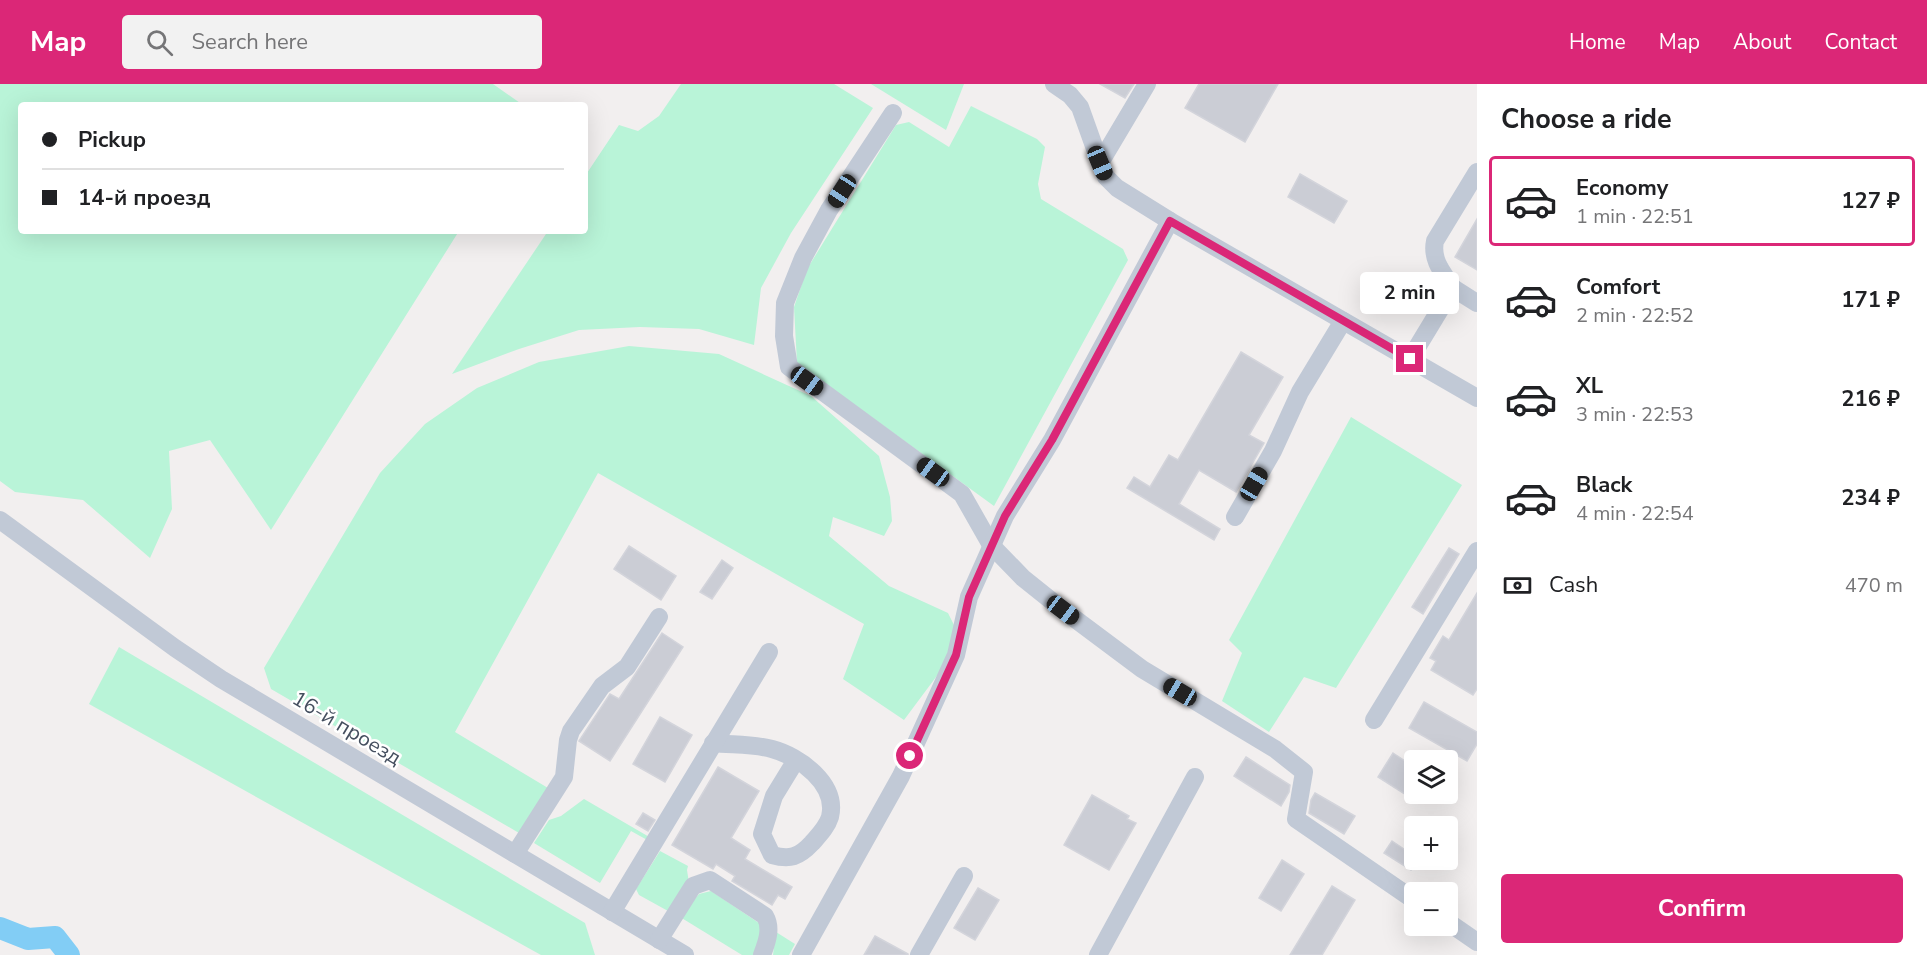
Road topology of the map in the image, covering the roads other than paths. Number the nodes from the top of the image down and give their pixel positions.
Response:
1 (1054, 84) edge
2 (1148, 84) edge
3 (893, 113) dead end
4 (1100, 163) junction
5 (1477, 172) edge
6 (1170, 221) junction
7 (1453, 288) junction
8 (1477, 303) edge
9 (1343, 321) junction
10 (1410, 359) junction
11 (1477, 398) edge
12 (1235, 517) dead end
13 (0, 520) edge
14 (991, 545) junction
15 (1477, 551) edge
16 (659, 617) dead end
17 (769, 652) dead end
18 (1374, 720) dead end
19 (713, 743) junction
20 (796, 760) junction
21 (1195, 777) dead end
22 (515, 854) junction
23 (964, 876) dead end
24 (1404, 893) edge
25 (612, 912) junction
26 (1458, 929) edge
27 (659, 940) junction
28 (1477, 942) edge
29 (685, 955) edge
30 (762, 955) edge
31 (801, 955) edge
32 (919, 955) edge
33 (1098, 955) edge

1 - 4 street
2 - 4 street
3 - 14 street
4 - 6 street
5 - 7 street
6 - 9 street
6 - 14 street
7 - 8 street
7 - 10 street
9 - 10 street
9 - 12 street
10 - 11 street
13 - 22 street, 16-й проезд
14 - 24 street
14 - 31 street
15 - 18 street
16 - 22 street
17 - 19 street
19 - 20 street
19 - 25 street
20 - 20 street
21 - 33 street
22 - 25 street, 16-й проезд
23 - 32 street
25 - 27 street, 16-й проезд
26 - 28 street
27 - 29 street, 16-й проезд
27 - 30 street

